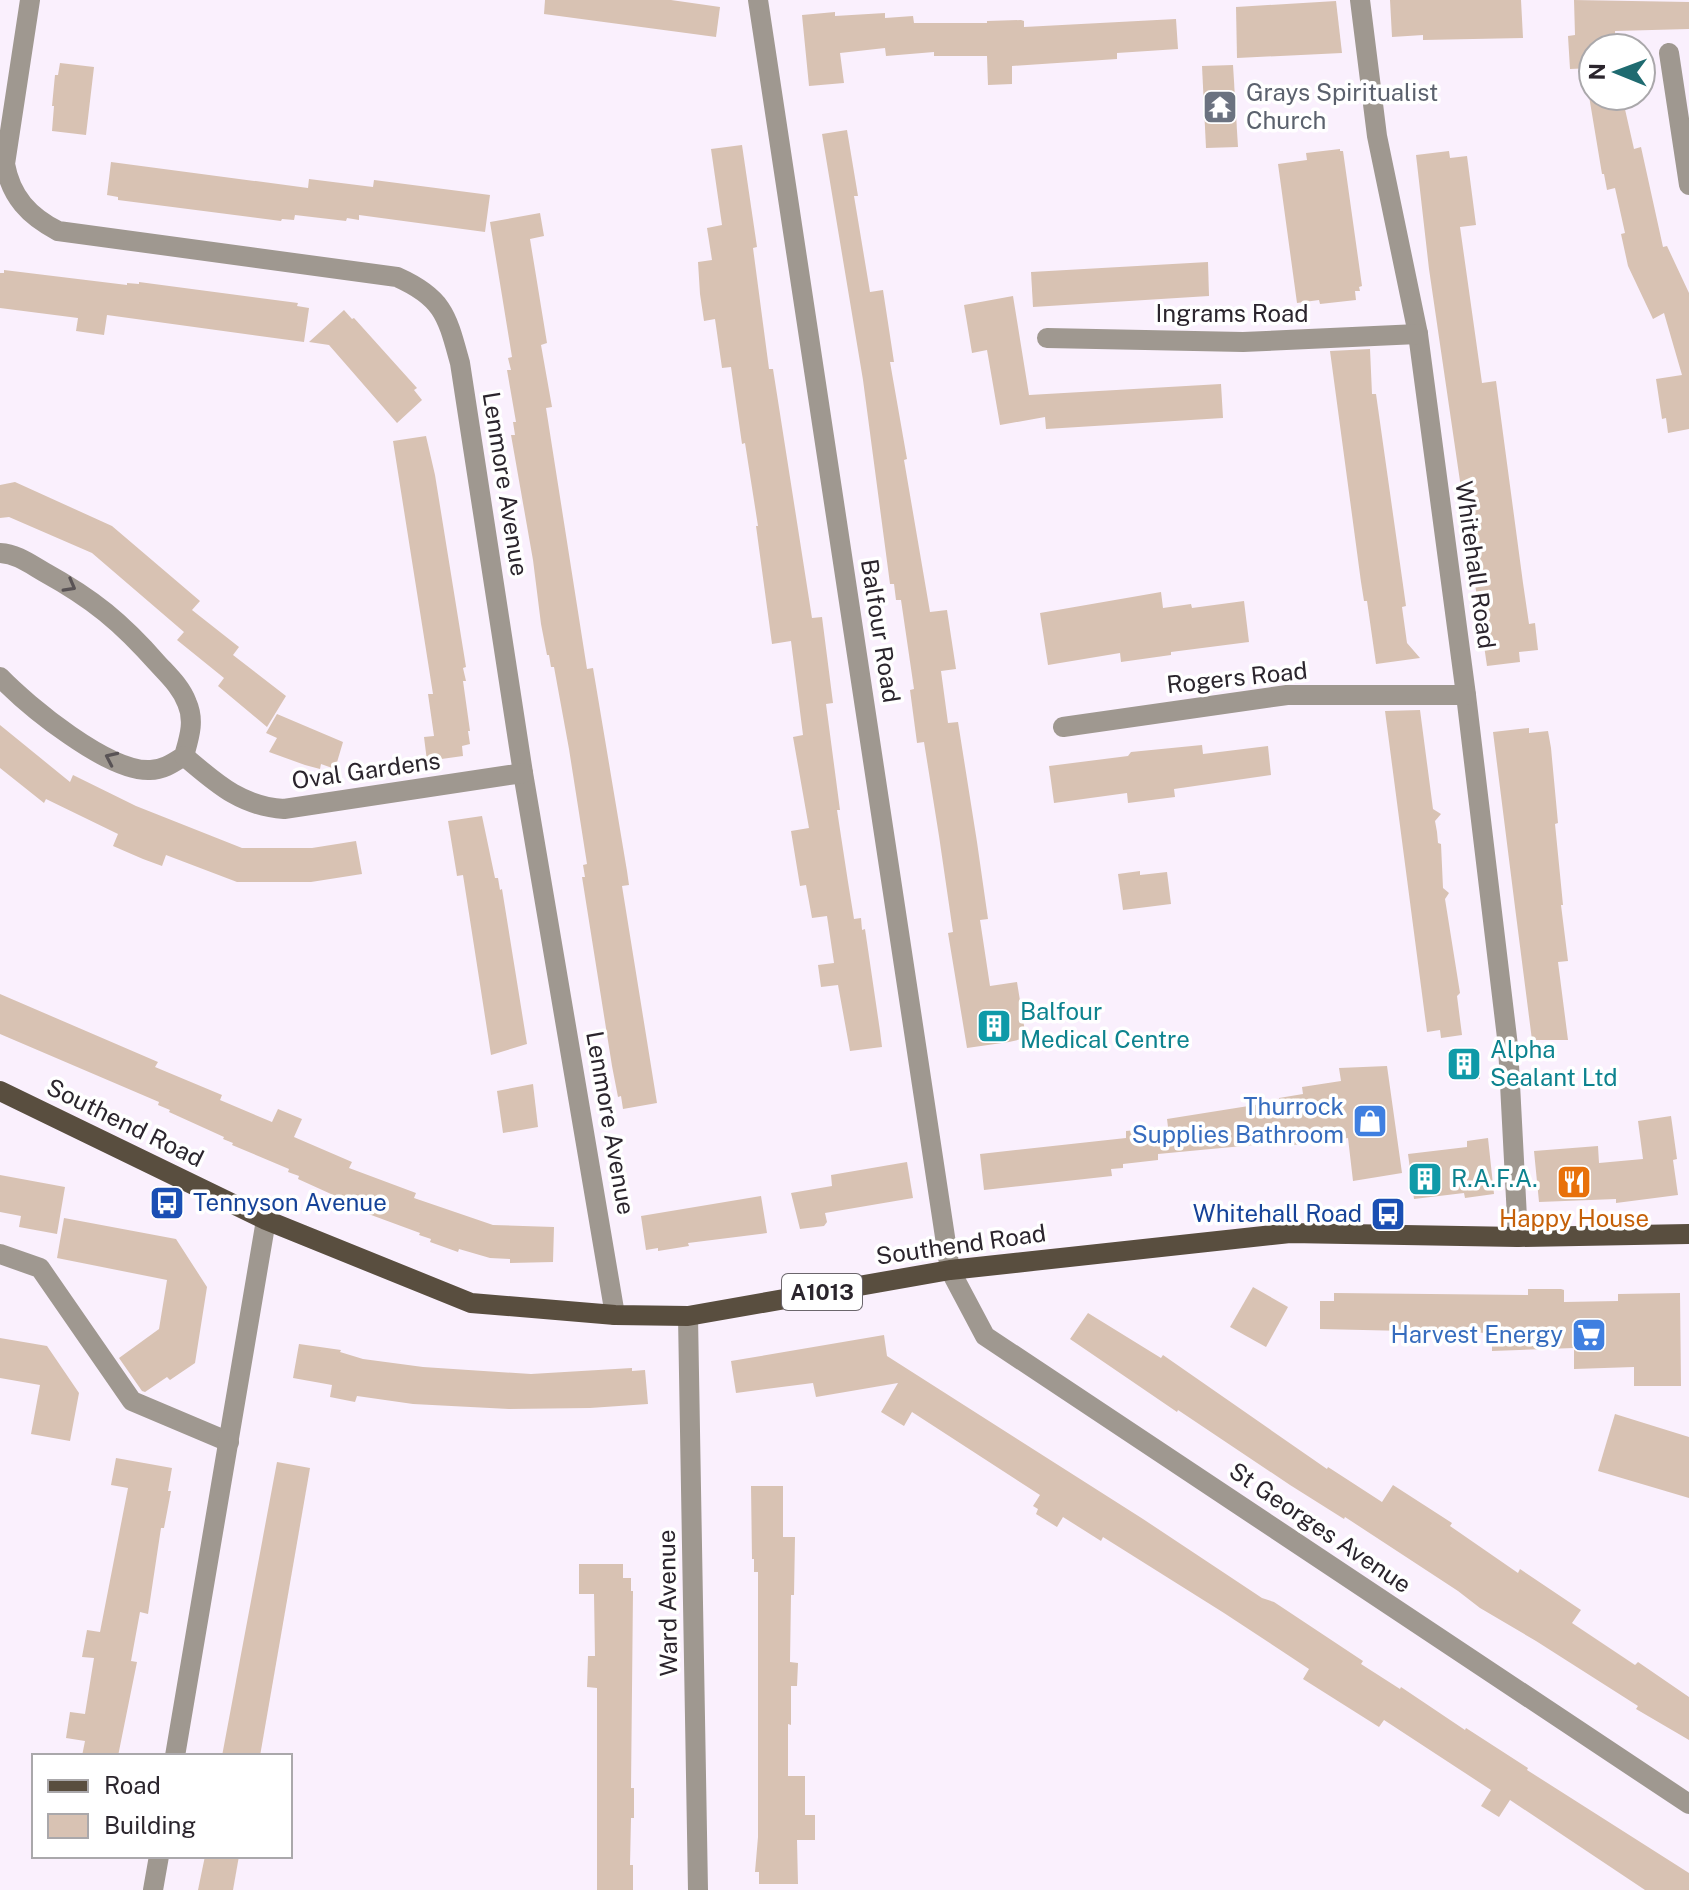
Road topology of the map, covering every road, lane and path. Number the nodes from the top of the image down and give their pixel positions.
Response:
1 (30, 0) edge
2 (758, 0) edge
3 (1360, 0) edge
4 (1669, 53) dead end
5 (1681, 77) edge
6 (1689, 185) edge
7 (1418, 334) junction
8 (1047, 338) dead end
9 (0, 553) edge
10 (0, 677) edge
11 (1466, 695) junction
12 (1063, 727) dead end
13 (184, 756) junction
14 (523, 773) junction
15 (0, 1091) edge
16 (266, 1220) junction
17 (1689, 1234) edge
18 (1518, 1237) junction
19 (0, 1254) edge
20 (950, 1270) junction
21 (615, 1315) junction
22 (688, 1316) junction
23 (229, 1442) junction
24 (175, 1754) edge
25 (1689, 1804) edge
26 (159, 1858) edge
27 (153, 1890) edge
28 (698, 1890) edge

1 - 14 street, Lenmore Avenue
2 - 20 street, Balfour Road
3 - 7 street, Whitehall Road
4 - 5 street
5 - 6 street
7 - 8 street, Ingrams Road
7 - 11 street, Whitehall Road
9 -> 13 street
13 -> 10 street
11 - 12 street, Rogers Road
11 - 18 street, Whitehall Road
13 - 14 street, Oval Gardens
14 - 21 street, Lenmore Avenue
15 - 16 main road, Southend Road / A1013
16 - 21 main road, Southend Road / A1013
16 - 23 street
17 - 18 main road, Southend Road / A1013
18 - 20 main road, Southend Road / A1013
19 - 23 street
20 - 22 main road, Southend Road / A1013
20 - 25 street, St Georges Avenue
21 - 22 main road, Southend Road / A1013
22 - 28 street, Ward Avenue
23 - 24 street
26 - 27 street

